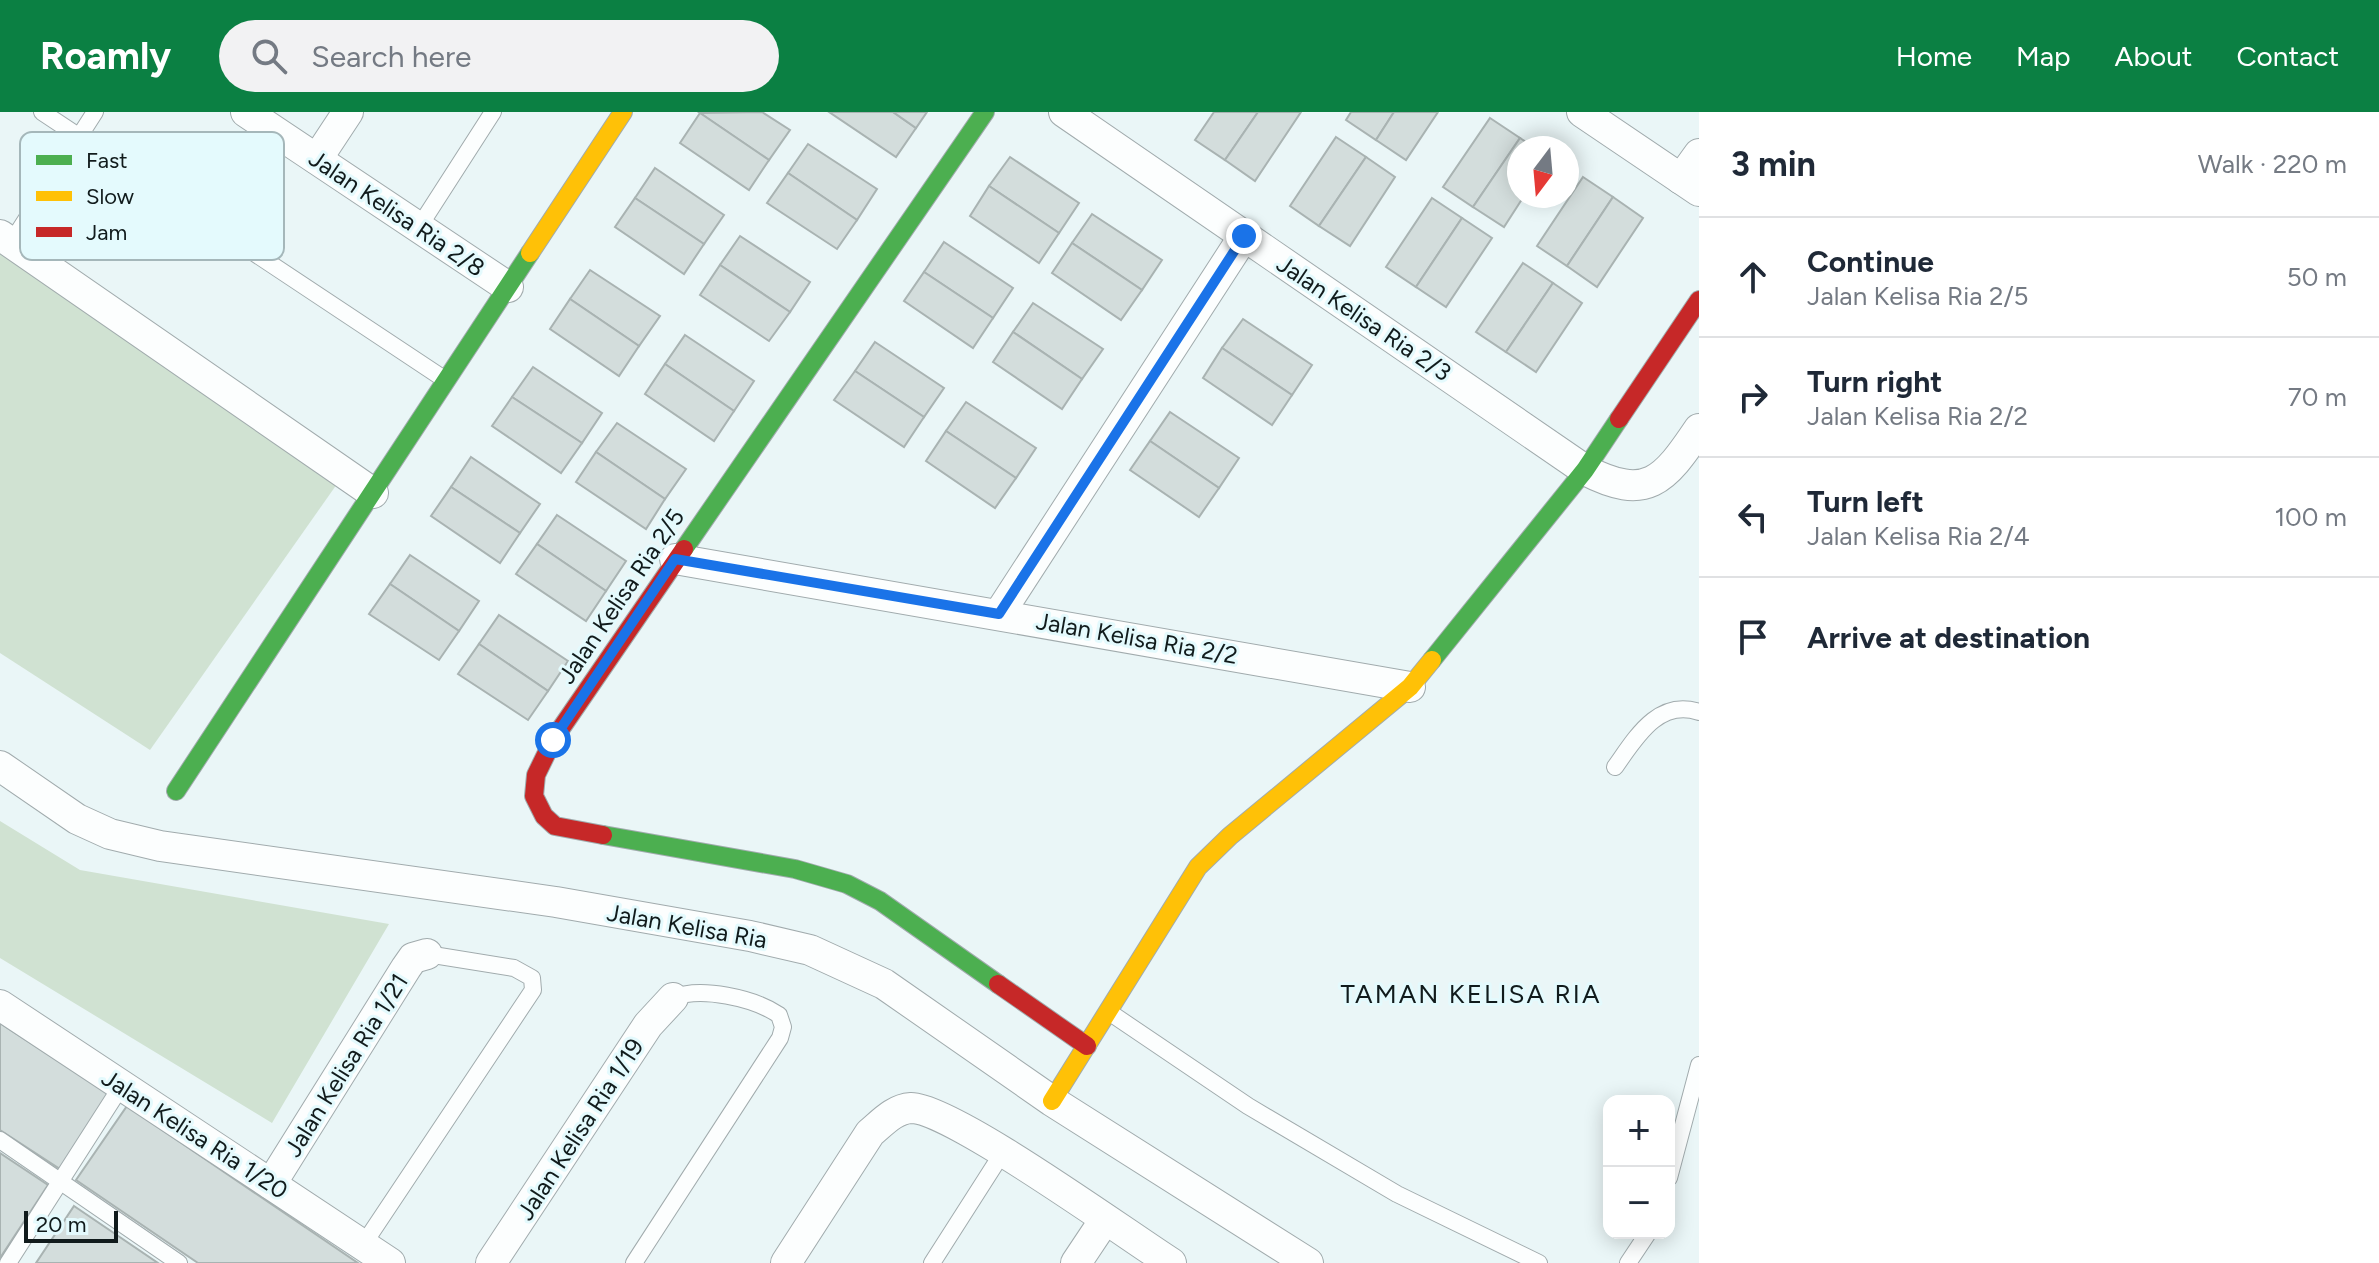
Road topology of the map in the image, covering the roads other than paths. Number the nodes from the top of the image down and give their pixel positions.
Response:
1 (42, 112) edge
2 (95, 112) edge
3 (246, 112) edge
4 (348, 112) edge
5 (493, 112) edge
6 (623, 112) edge
7 (985, 112) edge
8 (1064, 112) edge
9 (1582, 112) edge
10 (73, 132) edge
11 (82, 132) edge
12 (276, 132) edge
13 (284, 137) edge
14 (1699, 154) edge
15 (317, 159) junction
16 (1690, 185) edge
17 (20, 218) edge
18 (419, 227) junction
19 (1244, 236) junction
20 (5, 239) edge
21 (35, 260) edge
22 (266, 260) edge
23 (508, 287) junction
24 (1699, 300) edge
25 (446, 380) junction
26 (1699, 429) edge
27 (1585, 470) junction
28 (373, 493) junction
29 (675, 559) junction
30 (999, 614) junction
31 (1410, 687) junction
32 (1699, 712) edge
33 (0, 766) edge
34 (1615, 767) dead end
35 (176, 791) dead end
36 (427, 954) joint
37 (673, 998) joint
38 (0, 1005) edge
39 (1108, 1011) junction
40 (1087, 1046) junction
41 (1699, 1065) edge
42 (122, 1085) junction
43 (1052, 1101) junction
44 (0, 1140) edge
45 (1003, 1152) junction
46 (1672, 1167) edge
47 (60, 1181) junction
48 (271, 1184) junction
49 (1104, 1221) junction
50 (1644, 1239) edge
51 (363, 1245) junction
52 (8, 1263) edge
53 (179, 1263) edge
54 (390, 1263) edge
55 (491, 1263) edge
56 (634, 1263) edge
57 (786, 1263) edge
58 (932, 1263) edge
59 (1076, 1263) edge
60 (1171, 1263) edge
61 (1308, 1263) edge
62 (1539, 1263) edge
63 (1628, 1263) edge

1 - 10 lane
2 - 11 lane
3 - 12 street, Jalan Kelisa Ria 2/8
4 - 15 street
5 - 18 lane
6 - 23 street
7 - 29 street, Jalan Kelisa Ria 2/5
8 - 19 street, Jalan Kelisa Ria 2/3
9 - 16 street
13 - 15 street, Jalan Kelisa Ria 2/8
14 - 16 street
15 - 18 street, Jalan Kelisa Ria 2/8
17 - 20 lane
18 - 23 street, Jalan Kelisa Ria 2/8
19 - 27 street, Jalan Kelisa Ria 2/3
19 - 30 street
21 - 28 street
22 - 25 lane
23 - 25 street
24 - 27 street
25 - 28 street
26 - 27 street, Jalan Kelisa Ria 2/3
27 - 31 street
28 - 35 street
29 - 30 street, Jalan Kelisa Ria 2/2
29 - 40 street, Jalan Kelisa Ria 2/5
30 - 31 street, Jalan Kelisa Ria 2/2
31 - 39 street
32 - 34 lane
33 - 43 street, Jalan Kelisa Ria
36 - 48 street, Jalan Kelisa Ria 1/21
36 - 51 lane
37 - 55 street, Jalan Kelisa Ria 1/19
37 - 56 lane
38 - 42 street, Jalan Kelisa Ria 1/20
39 - 40 street
39 - 62 lane
40 - 43 street
41 - 46 lane
42 - 47 lane
42 - 48 street, Jalan Kelisa Ria 1/20
43 - 61 street, Jalan Kelisa Ria
44 - 47 lane
45 - 49 street
45 - 57 street
45 - 58 lane
47 - 52 lane
47 - 53 lane
48 - 51 street, Jalan Kelisa Ria 1/20
49 - 59 street
49 - 60 street
50 - 63 lane
51 - 54 street, Jalan Kelisa Ria 1/20

